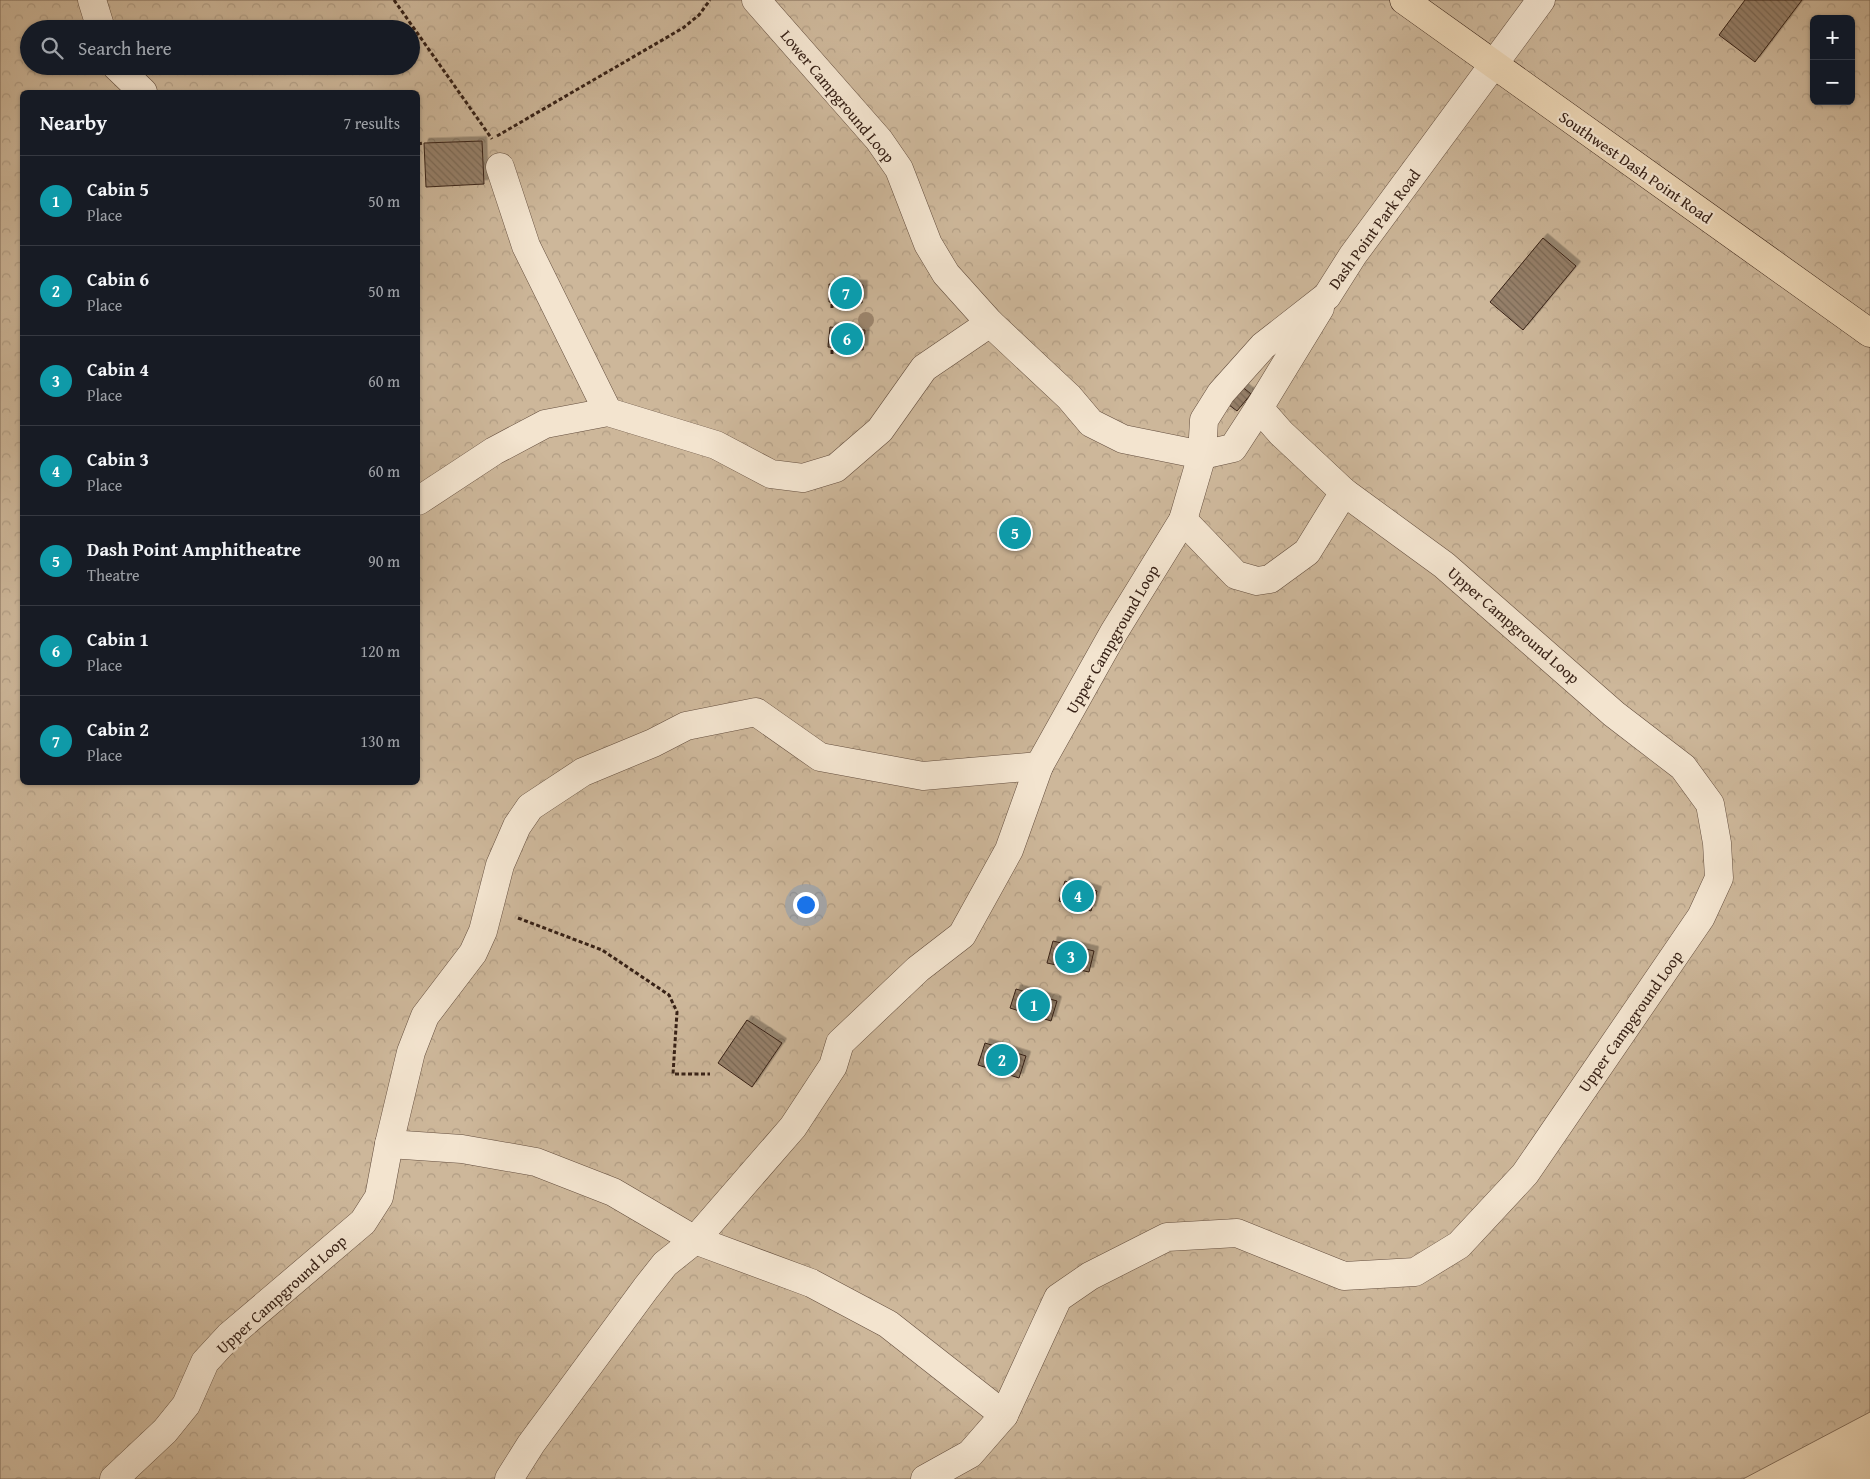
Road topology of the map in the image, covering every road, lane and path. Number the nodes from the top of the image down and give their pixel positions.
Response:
1 (92, 0) edge
2 (394, 0) edge
3 (710, 0) edge
4 (756, 0) edge
5 (1404, 0) edge
6 (1541, 0) edge
7 (98, 20) edge
8 (408, 20) edge
9 (420, 37) edge
10 (1494, 66) junction
11 (125, 75) edge
12 (141, 90) edge
13 (492, 139) junction
14 (424, 143) dead end
15 (420, 144) edge
16 (500, 167) joint
17 (1327, 296) junction
18 (832, 302) dead end
19 (832, 308) dead end
20 (990, 323) junction
21 (1870, 333) edge
22 (832, 348) dead end
23 (832, 354) dead end
24 (1259, 408) junction
25 (608, 412) junction
26 (1202, 455) junction
27 (1344, 492) junction
28 (420, 500) edge
29 (1183, 520) junction
30 (1040, 766) junction
31 (489, 906) junction
32 (710, 1074) dead end
33 (389, 1144) junction
34 (695, 1240) junction
35 (1004, 1415) junction
36 (114, 1479) edge
37 (509, 1479) edge
38 (925, 1479) edge

1 - 7 lane
2 - 8 path
3 - 13 path
4 - 20 lane, Lower Campground Loop
5 - 10 main road, Southwest Dash Point Road
6 - 10 lane, Dash Point Park Road
9 - 13 path
10 - 17 lane, Dash Point Park Road
10 - 21 main road, Southwest Dash Point Road
11 - 12 lane
13 - 16 path
14 - 15 path
16 - 25 lane
17 - 24 lane
17 - 26 lane, Dash Point Park Road
18 - 19 path
20 - 25 lane
20 - 26 lane, Lower Campground Loop
22 - 23 path
24 - 26 lane
24 - 27 lane, Upper Campground Loop
25 - 28 lane
26 - 29 lane, Upper Campground Loop
27 - 29 lane
27 - 35 lane, Upper Campground Loop
29 - 30 lane, Upper Campground Loop
30 - 31 lane, Upper Campground Loop
30 - 34 lane, Upper Campground Loop
31 - 32 path
31 - 33 lane, Upper Campground Loop
33 - 34 lane
33 - 36 lane, Upper Campground Loop
34 - 35 lane
34 - 37 lane, Upper Campground Loop
35 - 38 lane, Upper Campground Loop

